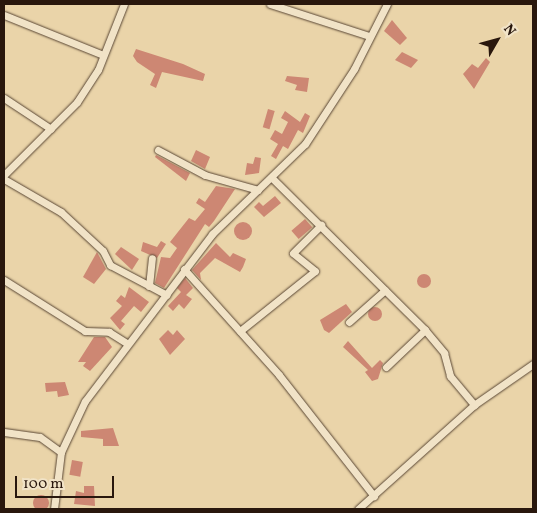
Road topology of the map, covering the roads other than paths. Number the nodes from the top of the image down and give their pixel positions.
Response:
1 (124, 4) edge
2 (270, 4) edge
3 (387, 4) edge
4 (4, 15) edge
5 (369, 36) junction
6 (103, 56) junction
7 (4, 98) edge
8 (51, 130) junction
9 (158, 150) dead end
10 (4, 175) edge
11 (4, 179) edge
12 (273, 179) junction
13 (258, 190) junction
14 (320, 225) junction
15 (152, 258) dead end
16 (184, 269) junction
17 (4, 280) edge
18 (149, 286) junction
19 (385, 290) junction
20 (167, 295) junction
21 (350, 322) dead end
22 (425, 330) junction
23 (240, 331) junction
24 (128, 344) junction
25 (533, 364) edge
26 (386, 367) dead end
27 (474, 405) junction
28 (4, 432) edge
29 (61, 452) junction
30 (374, 496) junction
31 (54, 509) edge
32 (358, 509) edge

1 - 6 street
2 - 5 street
3 - 5 street
4 - 6 street
5 - 12 street
6 - 8 street
7 - 8 street
8 - 10 street
9 - 13 street
11 - 18 street
12 - 13 street
12 - 14 street
13 - 16 street
14 - 19 street
14 - 23 street
15 - 18 street
16 - 20 street
16 - 23 street
17 - 24 street
18 - 20 street
19 - 21 street
19 - 22 street
20 - 24 street
22 - 26 street
22 - 27 street
23 - 30 street
24 - 29 street
25 - 27 street
27 - 30 street
28 - 29 street
29 - 31 street
30 - 32 street

